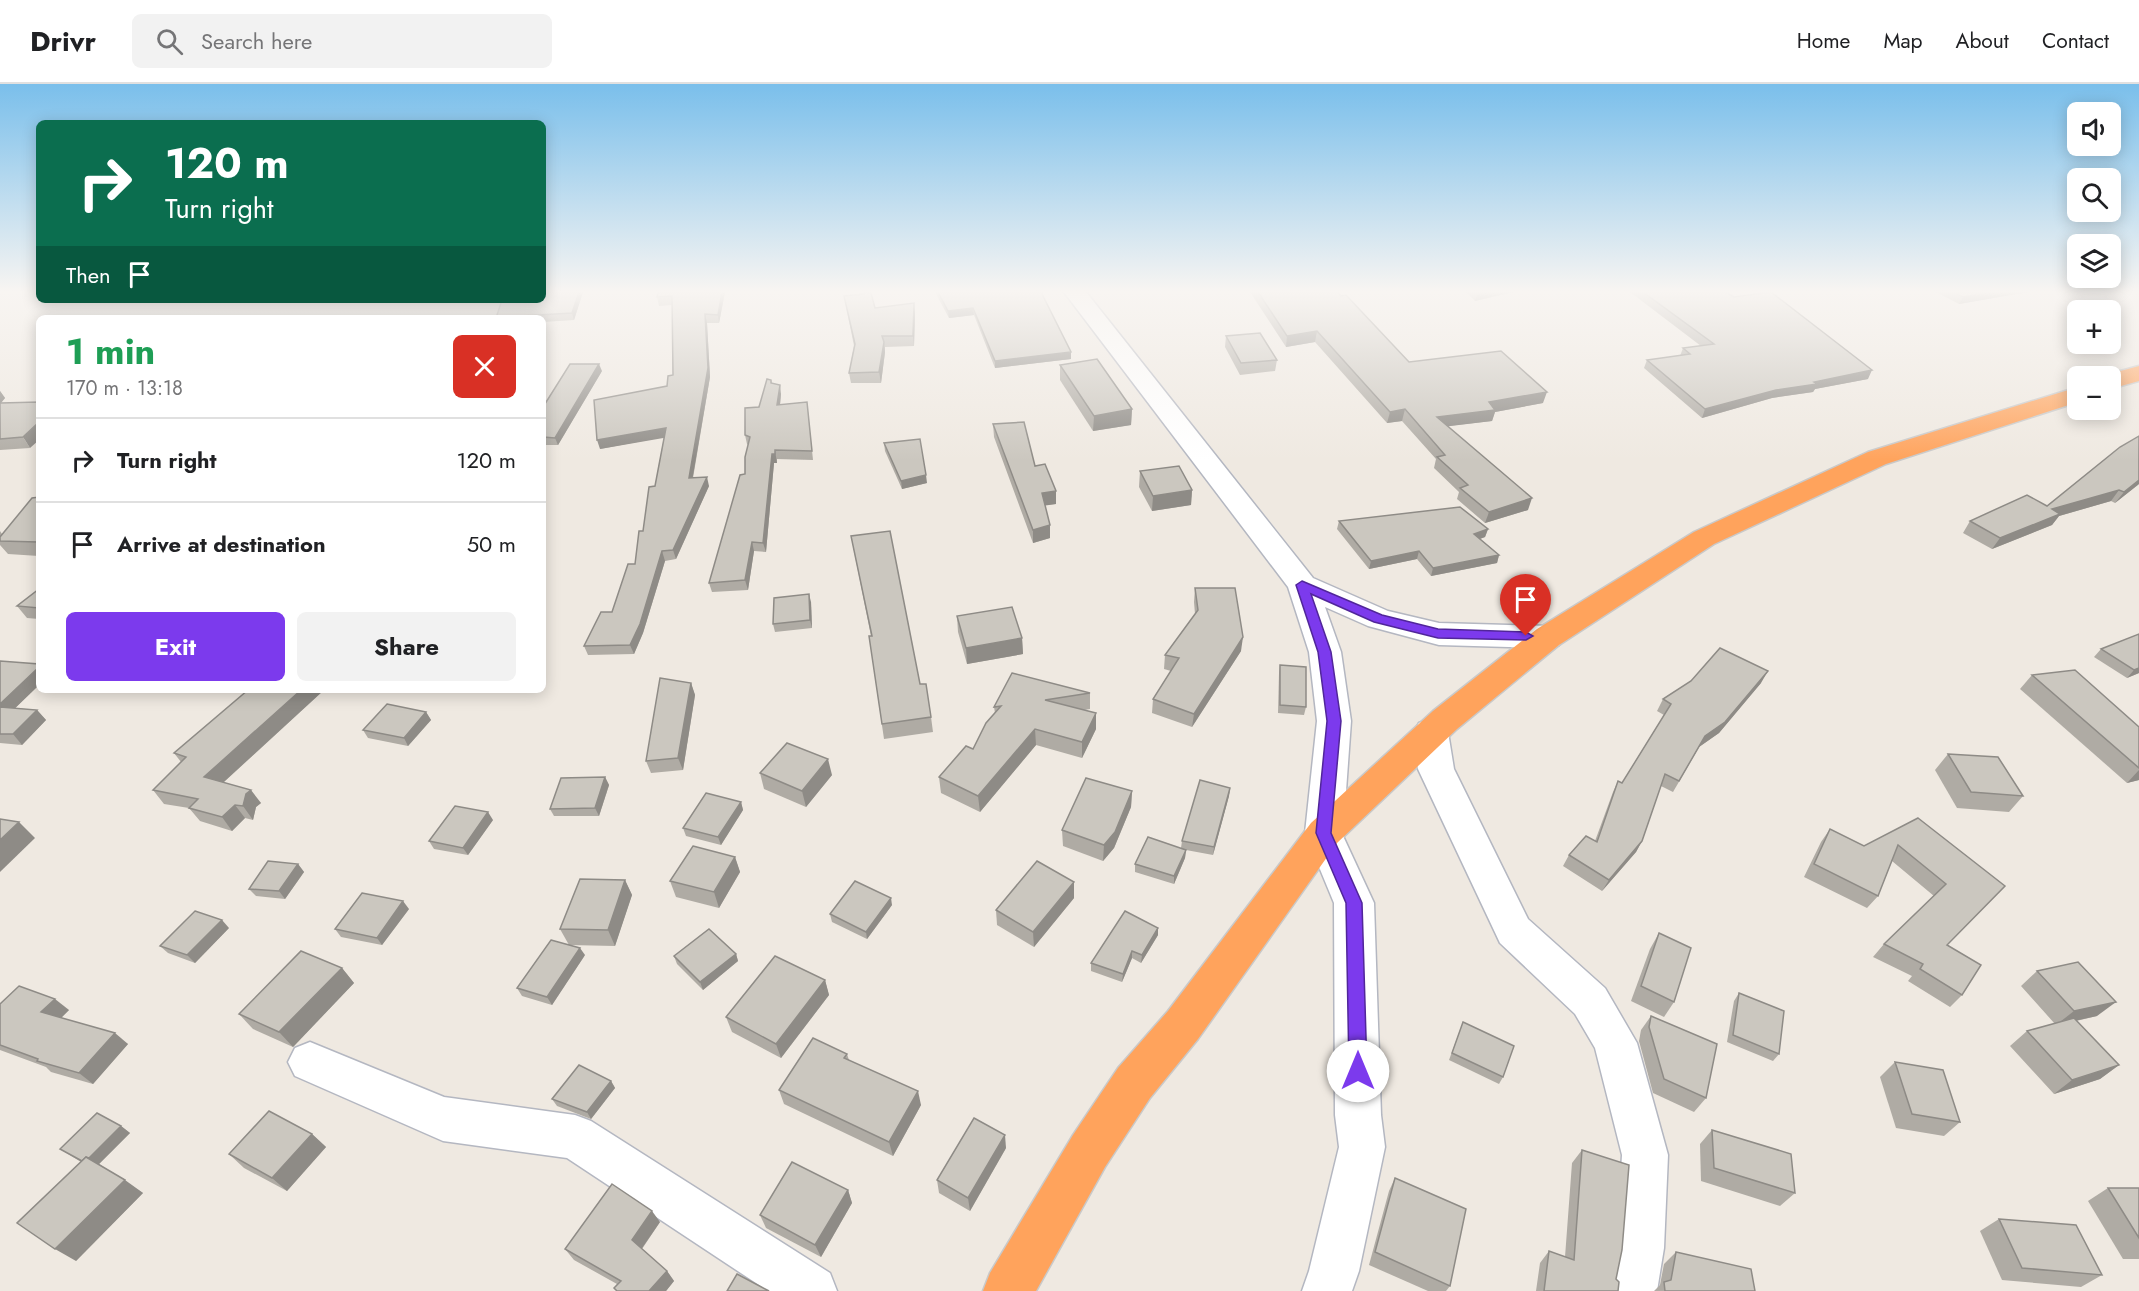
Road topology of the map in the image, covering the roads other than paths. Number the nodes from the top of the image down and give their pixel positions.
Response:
1 (1119, 348) edge
2 (2139, 373) edge
3 (2121, 379) edge
4 (2067, 398) edge
5 (1302, 585) junction
6 (1548, 637) junction
7 (1431, 732) junction
8 (1324, 833) junction
9 (310, 1062) dead end
10 (812, 1291) edge
11 (1008, 1291) edge
12 (1327, 1291) edge
13 (1632, 1291) edge

1 - 5 street
2 - 3 highway
4 - 6 highway
5 - 6 street
5 - 8 street
6 - 7 highway
7 - 8 highway
7 - 13 street
8 - 11 highway
8 - 12 street
9 - 10 street

